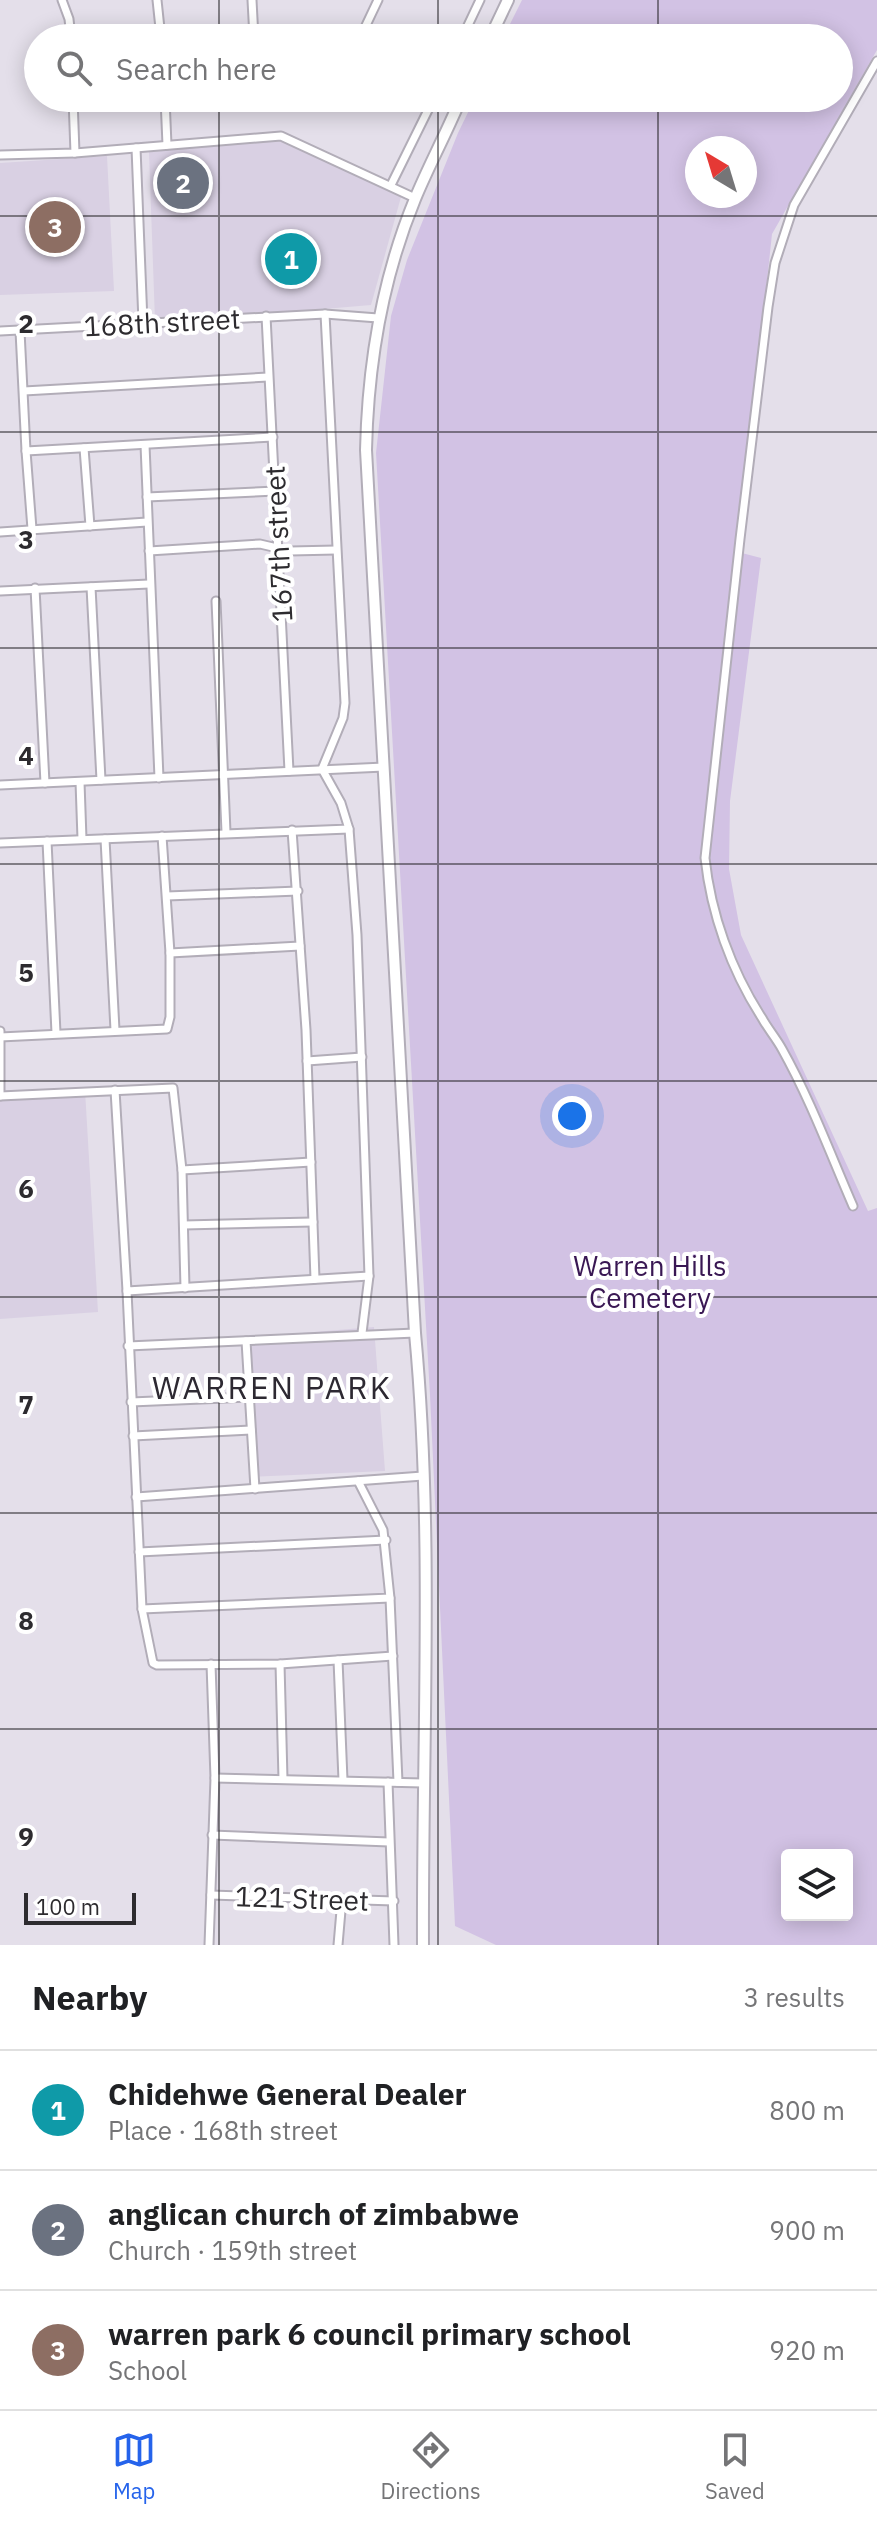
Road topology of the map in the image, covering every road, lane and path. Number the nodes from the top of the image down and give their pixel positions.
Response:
1 (62, 0) edge
2 (157, 0) edge
3 (252, 0) edge
4 (378, 0) edge
5 (480, 0) edge
6 (508, 0) edge
7 (70, 24) edge
8 (160, 24) edge
9 (253, 24) edge
10 (367, 24) edge
11 (469, 24) edge
12 (497, 24) edge
13 (877, 61) edge
14 (853, 103) edge
15 (74, 112) edge
16 (166, 112) edge
17 (428, 112) edge
18 (455, 112) edge
19 (848, 112) edge
20 (167, 145) junction
21 (136, 148) junction
22 (75, 153) junction
23 (0, 155) edge
24 (391, 185) junction
25 (415, 198) junction
26 (325, 314) junction
27 (266, 316) junction
28 (378, 318) junction
29 (143, 322) junction
30 (0, 331) edge
31 (20, 331) junction
32 (268, 377) junction
33 (24, 391) junction
34 (273, 437) junction
35 (145, 445) junction
36 (84, 448) junction
37 (26, 451) junction
38 (276, 491) junction
39 (147, 497) junction
40 (147, 522) junction
41 (90, 526) junction
42 (32, 529) junction
43 (0, 532) edge
44 (279, 548) junction
45 (336, 550) junction
46 (149, 551) junction
47 (149, 584) junction
48 (91, 587) junction
49 (35, 588) junction
50 (0, 591) edge
51 (216, 601) dead end
52 (384, 767) junction
53 (322, 769) junction
54 (289, 771) junction
55 (223, 775) junction
56 (159, 778) junction
57 (101, 780) junction
58 (80, 782) junction
59 (45, 783) junction
60 (0, 785) edge
61 (349, 829) junction
62 (292, 830) junction
63 (226, 832) junction
64 (162, 836) junction
65 (82, 839) junction
66 (105, 839) junction
67 (47, 841) junction
68 (0, 843) edge
69 (298, 891) junction
70 (167, 896) junction
71 (300, 946) junction
72 (170, 953) junction
73 (115, 1030) junction
74 (56, 1033) junction
75 (0, 1034) edge
76 (362, 1057) junction
77 (307, 1061) junction
78 (115, 1090) junction
79 (0, 1096) edge
80 (311, 1162) junction
81 (182, 1170) junction
82 (853, 1206) dead end
83 (313, 1222) junction
84 (184, 1225) junction
85 (369, 1276) junction
86 (315, 1279) junction
87 (185, 1288) junction
88 (127, 1291) junction
89 (362, 1333) junction
90 (415, 1333) junction
91 (246, 1341) junction
92 (128, 1346) junction
93 (249, 1397) junction
94 (131, 1402) junction
95 (251, 1430) junction
96 (133, 1436) junction
97 (423, 1476) junction
98 (358, 1481) junction
99 (255, 1489) junction
100 (136, 1497) junction
101 (386, 1540) junction
102 (139, 1552) junction
103 (390, 1598) junction
104 (142, 1609) junction
105 (393, 1656) junction
106 (338, 1660) junction
107 (211, 1664) junction
108 (280, 1664) junction
109 (215, 1778) junction
110 (283, 1779) junction
111 (343, 1780) junction
112 (388, 1782) junction
113 (398, 1782) junction
114 (423, 1783) junction
115 (212, 1835) junction
116 (389, 1842) junction
117 (211, 1895) junction
118 (342, 1899) junction
119 (394, 1901) junction
120 (209, 1945) edge
121 (338, 1945) edge
122 (394, 1945) edge
123 (423, 1945) edge

1 - 7 street
2 - 8 street
3 - 9 street
4 - 10 street
5 - 11 street
6 - 12 street
13 - 14 street
15 - 22 street
16 - 20 street
17 - 24 street
18 - 25 street
19 - 82 street
20 - 21 street
20 - 24 street
21 - 22 street
21 - 29 street
22 - 23 street
24 - 25 street
25 - 28 street
26 - 27 street, 168th street
26 - 28 street, 168th street
26 - 45 street
27 - 29 street, 168th street
27 - 32 street, 167th street
28 - 52 street
29 - 31 street, 168th street
30 - 31 street, 168th street
31 - 33 street
32 - 33 street
32 - 34 street, 167th street
33 - 37 street
34 - 35 street
34 - 38 street, 167th street
35 - 36 street
35 - 39 street
36 - 37 street
36 - 41 street
37 - 42 street
38 - 39 street
38 - 44 street, 167th street
39 - 40 street
40 - 41 street
40 - 46 street
41 - 42 street
42 - 43 street
44 - 45 street
44 - 46 street
44 - 54 street, 167th street
45 - 53 street
46 - 47 street
47 - 48 street
47 - 56 street
48 - 49 street
48 - 57 street
49 - 50 street
49 - 59 street
51 - 55 street
52 - 53 street
52 - 90 street
53 - 54 street
53 - 61 street
54 - 55 street
55 - 56 street
55 - 63 street
56 - 57 street
57 - 58 street
58 - 59 street
58 - 65 street
59 - 60 street
61 - 62 street
61 - 76 street
62 - 63 street
62 - 69 street
63 - 64 street
64 - 66 street
64 - 70 street
65 - 66 street
65 - 67 street
66 - 73 street
67 - 68 street
67 - 74 street
69 - 70 street
69 - 71 street
70 - 72 street
71 - 72 street
71 - 77 street
72 - 73 street
73 - 74 street
74 - 75 street
75 - 79 street
76 - 77 street
76 - 85 street
77 - 80 street
78 - 79 street
78 - 81 street
78 - 88 street
80 - 81 street
80 - 83 street
81 - 84 street
83 - 84 street
83 - 86 street
84 - 87 street
85 - 86 street
85 - 89 street
86 - 87 street
87 - 88 street
88 - 92 street
89 - 90 street
89 - 91 street
90 - 97 street
91 - 92 street
91 - 93 street
92 - 94 street
93 - 94 street
93 - 95 street
94 - 96 street
95 - 96 street
95 - 99 street
96 - 100 street
97 - 98 street
97 - 114 street
98 - 99 street
98 - 101 street
99 - 100 street
100 - 102 street
101 - 102 street
101 - 103 street
102 - 104 street
103 - 104 street
103 - 105 street
104 - 107 street
105 - 106 street
105 - 113 street
106 - 108 street
106 - 111 street
107 - 108 street
107 - 109 street
108 - 110 street
109 - 110 street
109 - 115 street
110 - 111 street
111 - 112 street
112 - 113 street
112 - 116 street
113 - 114 street
114 - 123 street
115 - 116 street
115 - 117 street
116 - 119 street
117 - 118 street, 121 Street
117 - 120 street
118 - 119 street, 121 Street
118 - 121 street
119 - 122 street

